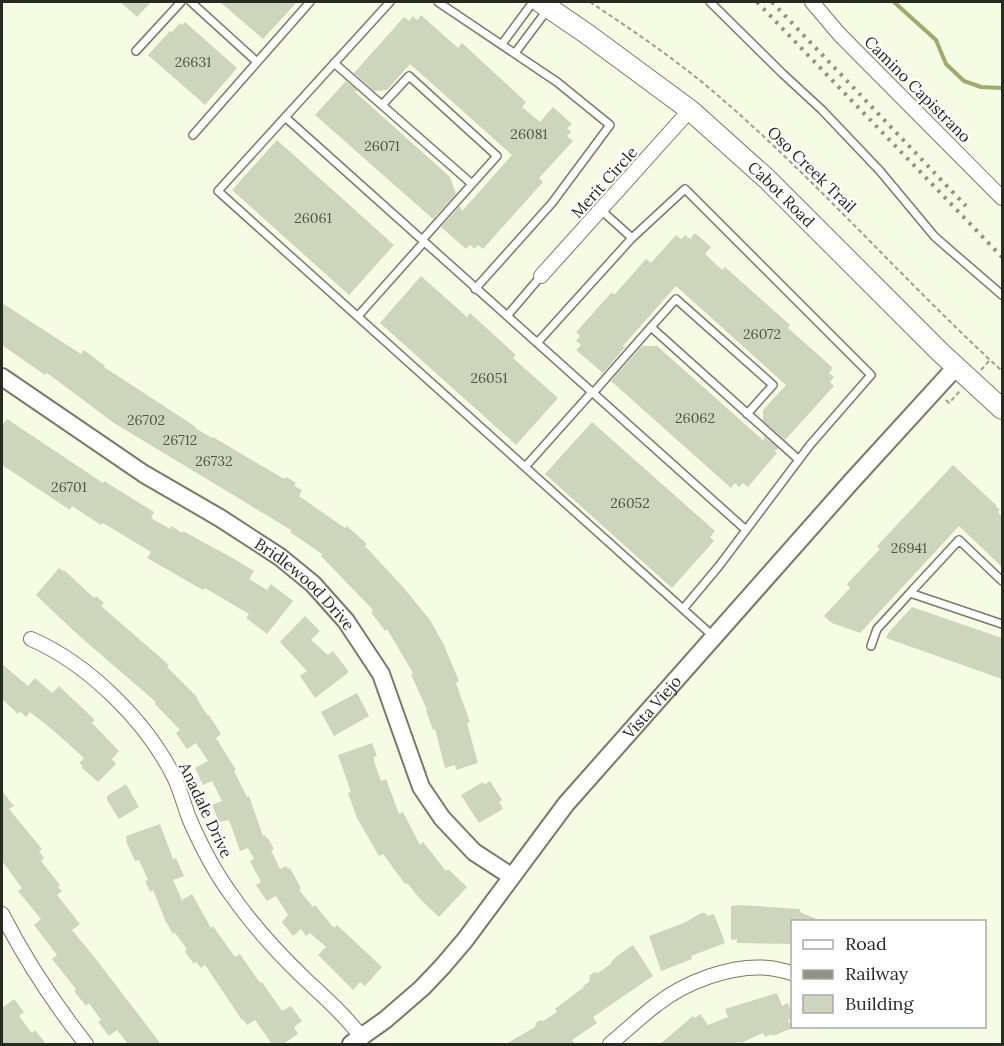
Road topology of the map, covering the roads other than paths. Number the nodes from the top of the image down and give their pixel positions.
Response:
1 (181, 2) edge
2 (191, 2) edge
3 (310, 2) edge
4 (390, 2) edge
5 (438, 2) edge
6 (711, 2) edge
7 (812, 2) edge
8 (541, 4) edge
9 (502, 44) junction
10 (136, 51) dead end
11 (515, 53) junction
12 (257, 62) junction
13 (334, 63) junction
14 (382, 105) junction
15 (690, 110) junction
16 (285, 117) junction
17 (193, 135) dead end
18 (472, 184) junction
19 (1002, 198) edge
20 (601, 210) junction
21 (632, 238) junction
22 (423, 241) junction
23 (541, 276) joint
24 (475, 289) junction
25 (1002, 295) edge
26 (357, 316) junction
27 (507, 316) junction
28 (651, 327) junction
29 (537, 343) junction
30 (956, 367) junction
31 (2, 377) edge
32 (593, 392) junction
33 (1002, 409) edge
34 (747, 414) junction
35 (799, 460) junction
36 (525, 467) junction
37 (746, 530) junction
38 (1002, 581) edge
39 (910, 593) junction
40 (683, 609) junction
41 (1002, 624) edge
42 (714, 638) junction
43 (31, 639) dead end
44 (871, 646) dead end
45 (511, 876) junction
46 (2, 914) edge
47 (791, 973) edge
48 (356, 1041) edge
49 (86, 1044) edge
50 (610, 1044) edge

1 - 10 lane
2 - 12 lane
3 - 12 lane
4 - 13 lane
5 - 9 lane
6 - 25 lane
7 - 19 street, Camino Capistrano
8 - 9 lane
8 - 11 lane
8 - 15 main road, Cabot Road
9 - 11 lane
11 - 24 lane
12 - 17 lane
13 - 14 lane
13 - 16 lane
14 - 18 lane
14 - 18 lane
15 - 20 street, Merit Circle
15 - 30 main road, Cabot Road
16 - 22 lane
16 - 26 lane
18 - 22 lane
20 - 21 lane
20 - 23 street, Merit Circle
21 - 29 lane
21 - 35 lane
22 - 24 lane
22 - 26 lane
23 - 27 lane
24 - 27 lane
26 - 36 lane
27 - 29 lane
28 - 32 lane
28 - 34 lane
28 - 34 lane
29 - 32 lane
30 - 33 main road, Cabot Road
30 - 42 street, Vista Viejo
31 - 45 street, Bridlewood Drive
32 - 36 lane
32 - 37 lane
34 - 35 lane
35 - 37 lane
36 - 40 lane
37 - 40 lane
38 - 39 lane
39 - 41 lane
39 - 44 lane
40 - 42 lane
42 - 45 street, Vista Viejo
43 - 48 street, Anadale Drive
45 - 48 street, Vista Viejo
46 - 49 street
47 - 50 street

